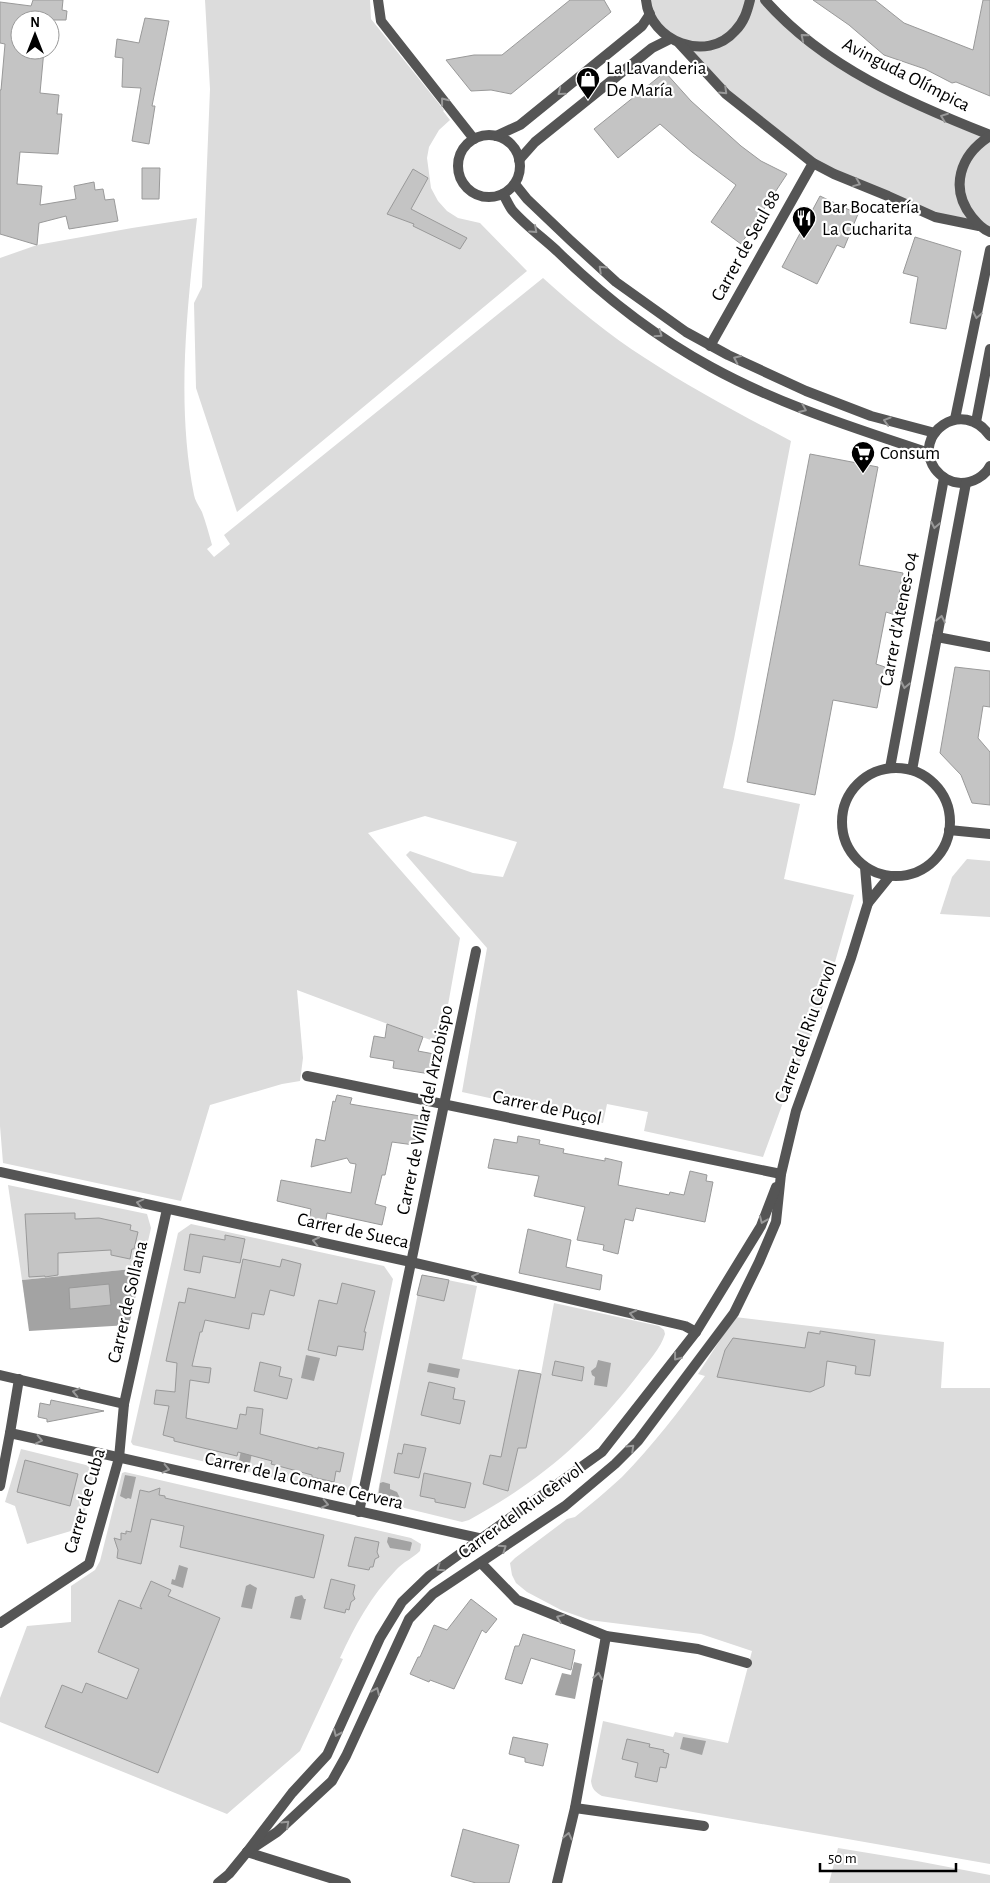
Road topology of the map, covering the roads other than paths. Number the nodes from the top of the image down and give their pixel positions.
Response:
1 (378, 0) edge
2 (750, 0) edge
3 (765, 0) edge
4 (646, 1) edge
5 (650, 14) junction
6 (675, 41) junction
7 (496, 136) junction
8 (990, 136) edge
9 (474, 139) junction
10 (519, 160) junction
11 (813, 163) junction
12 (514, 184) junction
13 (503, 194) junction
14 (985, 229) edge
15 (990, 249) edge
16 (710, 346) junction
17 (990, 349) edge
18 (955, 419) junction
19 (976, 422) junction
20 (935, 433) junction
21 (990, 436) edge
22 (929, 453) junction
23 (989, 469) edge
24 (944, 478) junction
25 (966, 483) junction
26 (937, 637) junction
27 (990, 647) edge
28 (890, 768) junction
29 (912, 770) junction
30 (949, 830) junction
31 (990, 834) edge
32 (865, 868) junction
33 (889, 877) junction
34 (868, 903) junction
35 (476, 952) dead end
36 (307, 1076) dead end
37 (444, 1105) junction
38 (0, 1172) edge
39 (781, 1174) junction
40 (167, 1209) junction
41 (411, 1262) junction
42 (696, 1332) junction
43 (0, 1375) edge
44 (18, 1379) junction
45 (124, 1404) junction
46 (10, 1433) junction
47 (119, 1458) junction
48 (0, 1486) edge
49 (359, 1512) junction
50 (483, 1538) junction
51 (481, 1563) junction
52 (0, 1623) edge
53 (606, 1636) junction
54 (747, 1663) dead end
55 (575, 1808) junction
56 (704, 1826) dead end
57 (247, 1852) junction
58 (218, 1883) edge
59 (346, 1883) edge
60 (557, 1883) edge

9 -> 1 street
2 - 6 street
8 -> 3 street, Avinguda Olímpica
4 - 5 street
5 - 6 street
5 -> 7 street
6 - 10 street
6 -> 11 street
7 - 9 street
7 - 10 street
8 - 14 street
9 - 13 street
10 - 12 street
11 -> 14 street
11 - 16 street, Carrer de Seul 88
12 - 13 street
16 -> 12 street
13 -> 22 street
14 - 15 street
15 -> 18 street
20 -> 16 street
17 - 19 street
18 - 19 street
18 - 20 street
19 - 21 street
20 - 22 street
22 - 24 street
23 - 25 street
24 - 25 street
24 -> 28 street, Carrer d'Atenes-04
26 -> 25 street
26 - 27 street
26 - 29 street
28 - 29 street
28 - 32 street
29 - 30 street
30 - 31 street
30 - 33 street
32 - 33 street
32 - 34 street, Carrer del Riu Cèrvol
33 - 34 street, Carrer del Riu Cèrvol
34 - 39 street, Carrer del Riu Cèrvol
35 - 37 street, Carrer de Villar del Arzobispo
36 - 37 street, Carrer de Puçol
37 - 39 street, Carrer de Puçol
37 - 41 street, Carrer de Villar del Arzobispo
40 -> 38 street, Carrer de Sueca
39 -> 42 street, Carrer del Riu Cèrvol
51 -> 39 street, Carrer del Riu Cèrvol
41 -> 40 street, Carrer de Sueca
40 - 45 street, Carrer de Sollana
42 -> 41 street, Carrer de Sueca
41 - 49 street, Carrer de Villar del Arzobispo
42 -> 50 street, Carrer del Riu Cèrvol
43 - 44 street
45 -> 44 street
44 - 46 street
45 - 47 street, Carrer de Cuba
46 -> 47 street, Carrer de la Comare Cervera
46 - 48 street
47 -> 49 street, Carrer de la Comare Cervera
47 - 52 street, Carrer de Cuba
49 - 50 street, Carrer de la Comare Cervera
50 -> 57 street, Carrer del Riu Cèrvol
53 -> 51 street
57 -> 51 street, Carrer del Riu Cèrvol
53 - 54 street
55 -> 53 street
55 - 56 street
60 -> 55 street
57 - 58 street, Carrer del Riu Cèrvol
57 - 59 street

